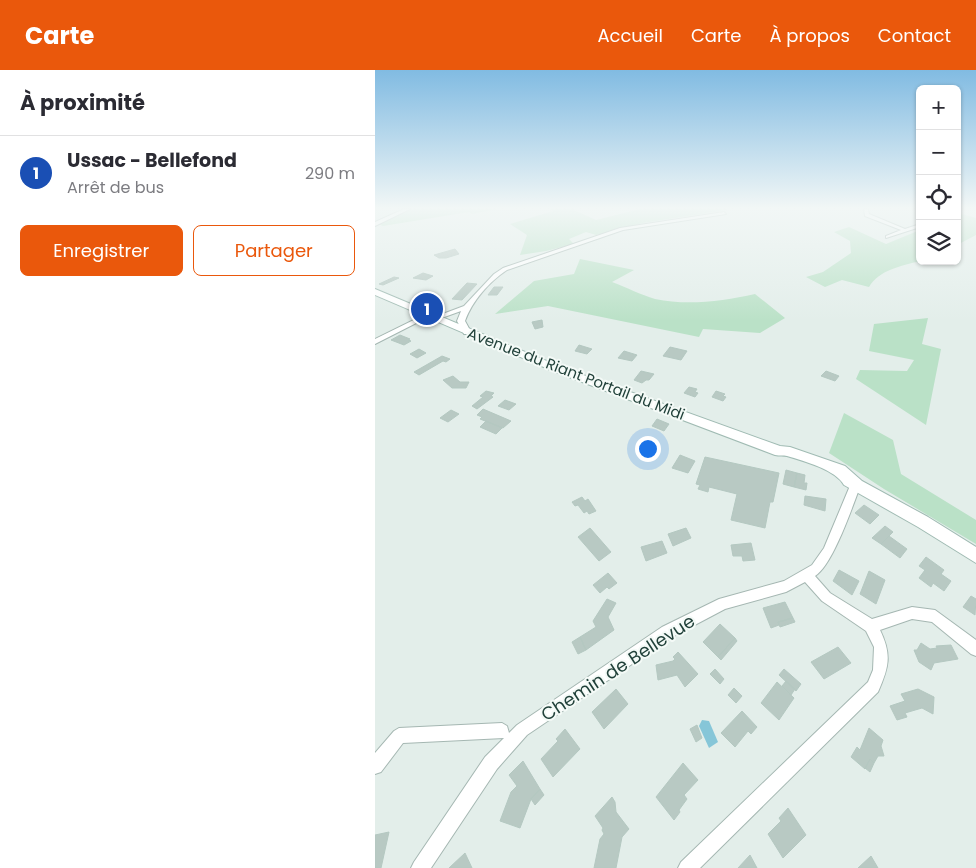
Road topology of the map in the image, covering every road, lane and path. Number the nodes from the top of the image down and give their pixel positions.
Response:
1 (572, 246) edge
2 (375, 292) edge
3 (466, 307) junction
4 (432, 316) junction
5 (467, 332) junction
6 (375, 342) edge
7 (856, 484) junction
8 (976, 556) edge
9 (806, 574) junction
10 (871, 626) junction
11 (976, 649) edge
12 (502, 731) dead end
13 (375, 766) edge
14 (420, 868) edge
15 (687, 868) edge

1 - 3 street
2 - 4 main road, Avenue du Riant Portail du Midi
3 - 4 street
3 - 5 street
4 - 5 main road, Avenue du Riant Portail du Midi
4 - 6 street
5 - 7 main road, Avenue du Riant Portail du Midi
7 - 8 main road, Avenue du Riant Portail du Midi
7 - 9 street, Chemin de Bellevue
9 - 10 street
9 - 14 street, Chemin de Bellevue
10 - 11 street
10 - 15 street
12 - 13 street

